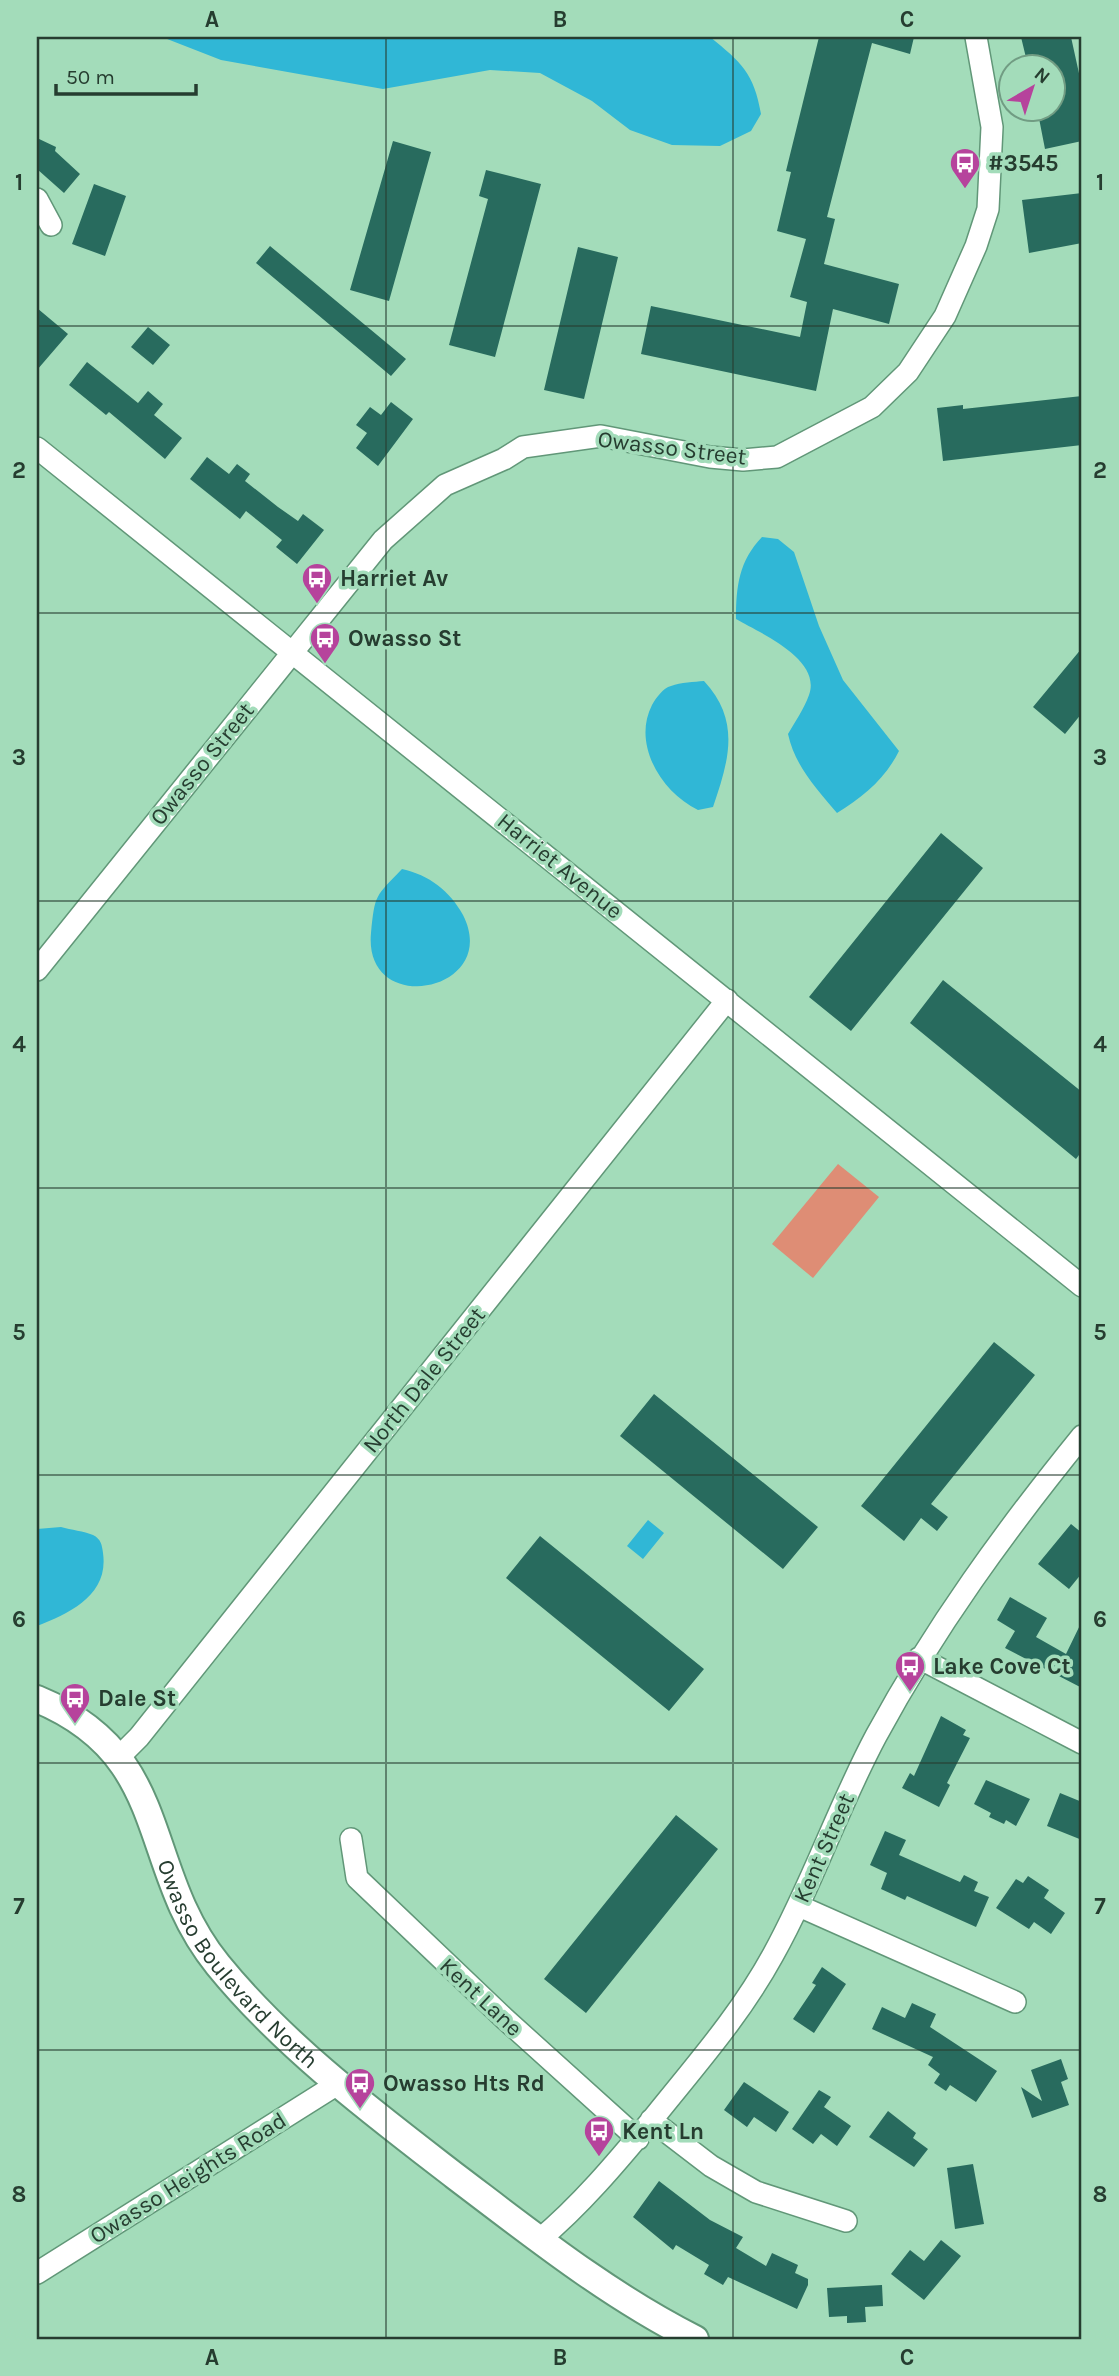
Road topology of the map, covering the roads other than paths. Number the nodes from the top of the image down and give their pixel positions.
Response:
1 (976, 37) edge
2 (37, 199) edge
3 (51, 225) dead end
4 (37, 448) edge
5 (292, 652) junction
6 (37, 971) edge
7 (727, 1000) junction
8 (1082, 1286) edge
9 (1082, 1436) edge
10 (919, 1658) junction
11 (37, 1699) edge
12 (1082, 1743) edge
13 (119, 1756) junction
14 (351, 1839) dead end
15 (799, 1906) junction
16 (1015, 2002) dead end
17 (339, 2083) junction
18 (651, 2120) junction
19 (638, 2139) junction
20 (846, 2221) dead end
21 (539, 2240) junction
22 (37, 2273) edge
23 (695, 2339) edge

1 - 5 street, Owasso Street
2 - 3 street
4 - 5 street, Harriet Avenue
5 - 6 street, Owasso Street
5 - 7 street, Harriet Avenue
7 - 8 street, Harriet Avenue
7 - 13 street, North Dale Street
9 - 10 street, Kent Street
10 - 12 street
10 - 15 street, Kent Street
11 - 13 street, Owasso Boulevard North
13 - 17 street, Owasso Boulevard North
14 - 19 street, Kent Lane
15 - 16 street
15 - 18 street, Kent Street
17 - 21 street, Owasso Boulevard North
17 - 22 street, Owasso Heights Road
18 - 19 street, Kent Street
18 - 20 street
19 - 21 street, Kent Street
21 - 23 street, Owasso Boulevard North

